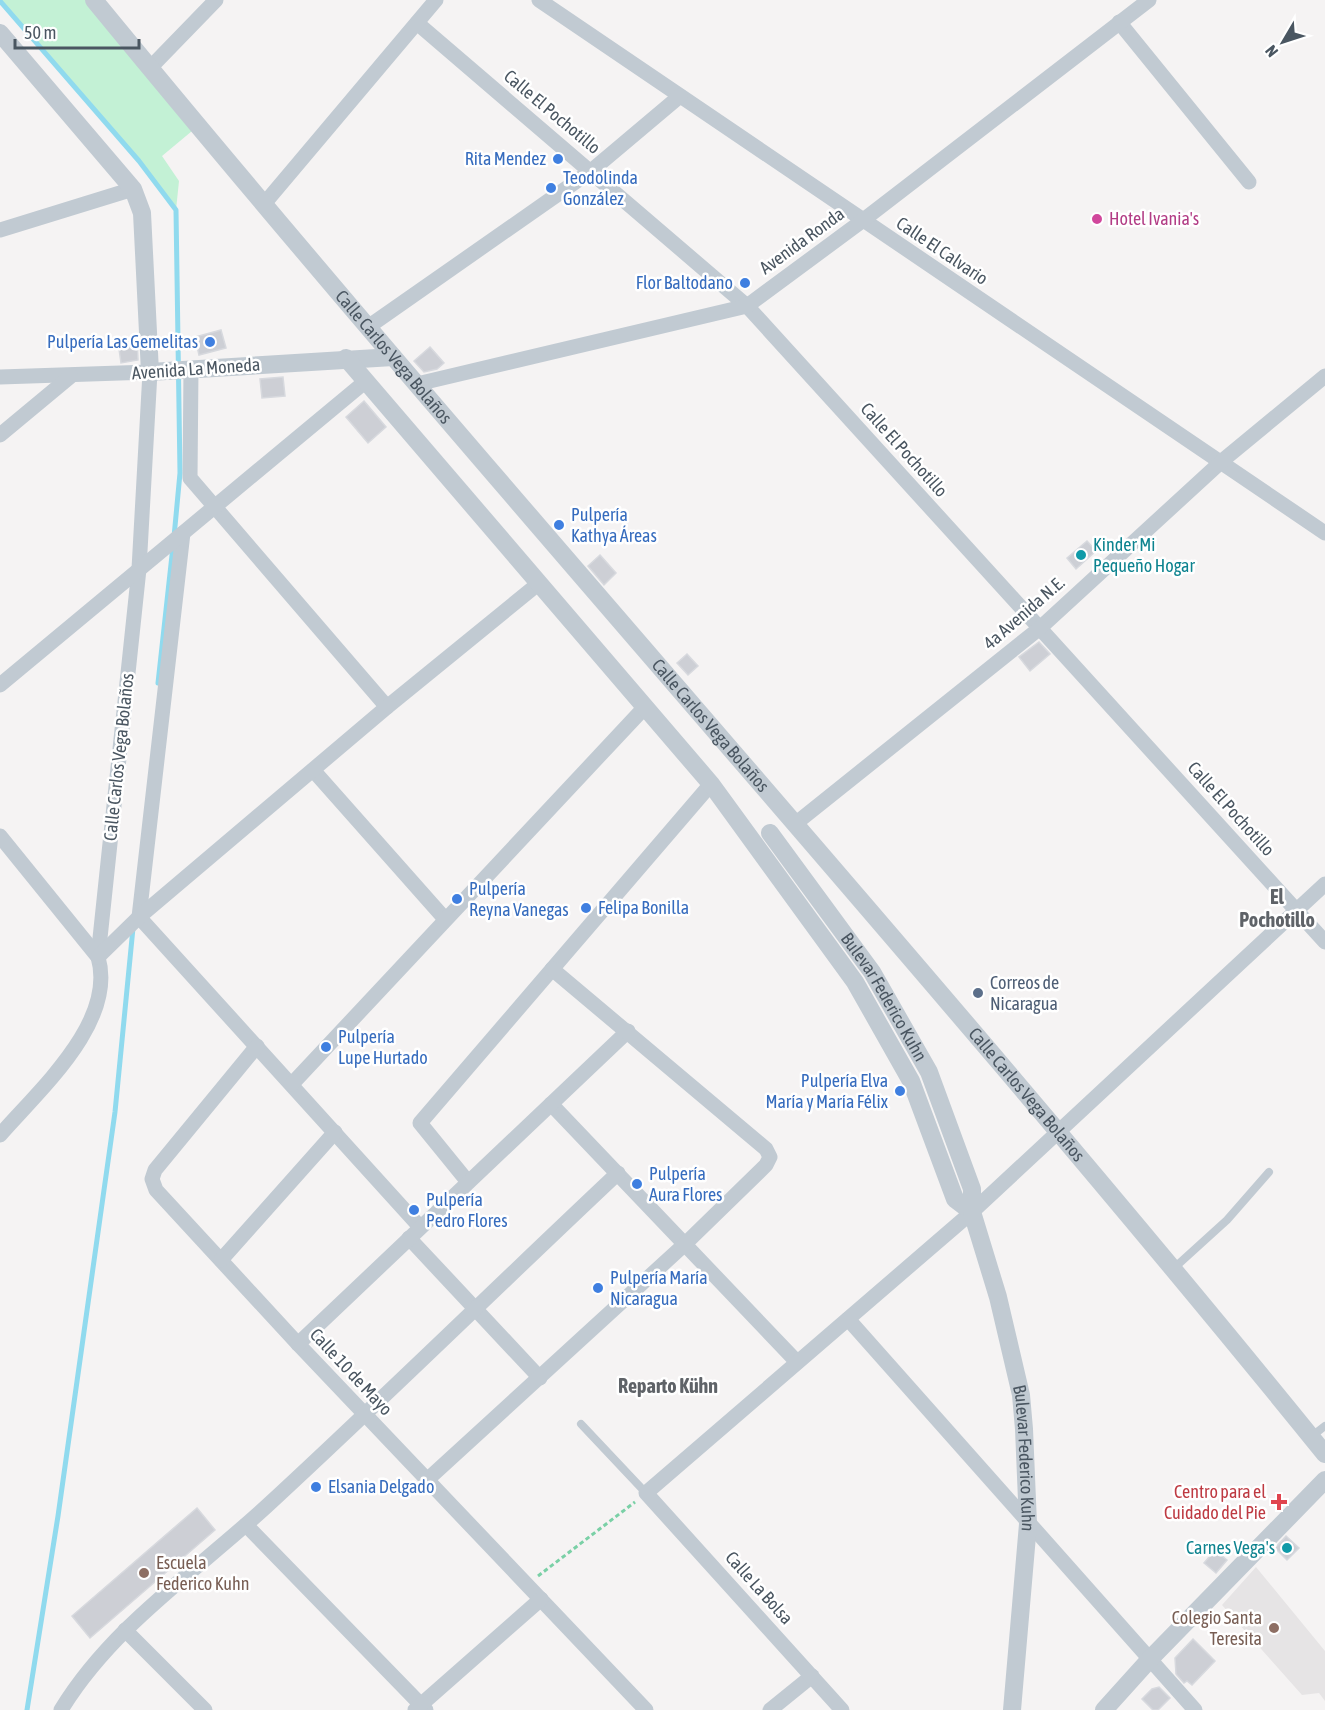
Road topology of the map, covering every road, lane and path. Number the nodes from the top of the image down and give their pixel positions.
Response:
1 (94, 0) edge
2 (216, 0) edge
3 (436, 0) edge
4 (539, 0) edge
5 (1149, 0) edge
6 (1119, 22) junction
7 (417, 23) junction
8 (0, 33) edge
9 (150, 68) junction
10 (680, 96) junction
11 (591, 171) junction
12 (1249, 182) dead end
13 (133, 189) junction
14 (264, 204) junction
15 (862, 221) junction
16 (0, 230) edge
17 (747, 306) junction
18 (368, 327) junction
19 (393, 357) junction
20 (346, 358) junction
21 (187, 370) junction
22 (153, 372) junction
23 (0, 376) edge
24 (71, 376) junction
25 (1325, 376) edge
26 (366, 381) junction
27 (417, 384) junction
28 (0, 435) edge
29 (1222, 461) junction
30 (216, 508) junction
31 (183, 533) junction
32 (1325, 533) edge
33 (139, 569) junction
34 (538, 584) junction
35 (1040, 628) junction
36 (0, 685) edge
37 (645, 707) junction
38 (387, 708) junction
39 (313, 770) junction
40 (711, 784) junction
41 (792, 821) junction
42 (0, 836) edge
43 (763, 838) junction
44 (1325, 884) edge
45 (1297, 909) junction
46 (138, 919) junction
47 (445, 920) junction
48 (1325, 942) edge
49 (98, 957) junction
50 (552, 969) junction
51 (628, 1032) junction
52 (257, 1046) junction
53 (291, 1084) junction
54 (551, 1104) junction
55 (335, 1132) junction
56 (1058, 1132) junction
57 (0, 1135) edge
58 (1269, 1172) dead end
59 (618, 1173) junction
60 (468, 1182) junction
61 (972, 1212) junction
62 (415, 1232) junction
63 (685, 1244) junction
64 (221, 1260) junction
65 (1172, 1270) junction
66 (475, 1308) junction
67 (848, 1319) junction
68 (298, 1344) junction
69 (797, 1362) junction
70 (540, 1378) junction
71 (365, 1416) junction
72 (581, 1424) dead end
73 (1318, 1431) edge
74 (1325, 1454) edge
75 (427, 1480) junction
76 (1325, 1480) edge
77 (646, 1493) junction
78 (1028, 1524) junction
79 (246, 1525) junction
80 (526, 1584) junction
81 (541, 1599) junction
82 (125, 1630) junction
83 (1150, 1659) junction
84 (812, 1676) junction
85 (421, 1708) edge
86 (61, 1710) edge
87 (205, 1710) edge
88 (646, 1710) edge
89 (770, 1710) edge
90 (842, 1710) edge
91 (1012, 1710) edge
92 (1104, 1710) edge
93 (1195, 1710) edge

1 - 9 street, Calle Carlos Vega Bolaños
2 - 9 street
3 - 7 street
4 - 10 street, Calle El Calvario
5 - 6 street, Avenida Ronda
6 - 12 street
6 - 15 street, Avenida Ronda
7 - 11 street, Calle El Pochotillo
7 - 14 street
8 - 13 street, Calle Carlos Vega Bolaños
9 - 14 street, Calle Carlos Vega Bolaños
10 - 11 street
10 - 15 street, Calle El Calvario
11 - 17 street, Calle El Pochotillo
11 - 18 street
13 - 16 street
13 - 22 street, Calle Carlos Vega Bolaños
14 - 18 street, Calle Carlos Vega Bolaños
15 - 17 street, Avenida Ronda
15 - 29 street, Calle El Calvario
17 - 27 street, Avenida Ronda
17 - 35 street, Calle El Pochotillo
18 - 19 street, Calle Carlos Vega Bolaños
19 - 20 street, Avenida La Moneda
19 - 27 street, Calle Carlos Vega Bolaños
20 - 21 street, Avenida La Moneda
20 - 26 street, Calle Carlos Vega Bolaños
21 - 22 street, Avenida La Moneda
21 - 30 street
22 - 24 street, Avenida La Moneda
22 - 33 street, Calle Carlos Vega Bolaños
23 - 24 street, Avenida La Moneda
24 - 28 street
25 - 29 street, 4a Avenida N.E.
26 - 30 street
26 - 34 street, Calle Carlos Vega Bolaños
27 - 41 street, Calle Carlos Vega Bolaños
29 - 32 street, Calle El Calvario
29 - 35 street, 4a Avenida N.E.
30 - 31 street
30 - 38 street
31 - 33 street
31 - 46 street
33 - 36 street
33 - 49 street, Calle Carlos Vega Bolaños
34 - 37 street, Calle Carlos Vega Bolaños
34 - 38 street
35 - 41 street, 4a Avenida N.E.
35 - 45 street, Calle El Pochotillo
37 - 40 street, Calle Carlos Vega Bolaños
37 - 47 street
38 - 39 street
39 - 46 street
39 - 47 street
40 - 43 street, Calle Carlos Vega Bolaños
40 - 50 street
41 - 43 street
41 - 56 street, Calle Carlos Vega Bolaños
42 - 49 street
43 - 61 street, Bulevar Federico Kuhn
44 - 45 street
45 - 48 street, Calle El Pochotillo
45 - 56 street
46 - 49 street
46 - 52 street
47 - 53 street
49 - 57 street, Calle Carlos Vega Bolaños
50 - 51 street
50 - 60 street
51 - 54 street
51 - 63 street
52 - 53 street
52 - 64 street, Calle 10 de Mayo
53 - 55 street
54 - 59 street
54 - 60 street
55 - 62 street
55 - 64 street
56 - 61 street
56 - 65 street, Calle Carlos Vega Bolaños
58 - 65 lane
59 - 63 street
59 - 66 street
60 - 62 street
61 - 67 street
61 - 78 street, Bulevar Federico Kuhn
62 - 66 street
62 - 68 street
63 - 69 street
63 - 70 street
64 - 68 street, Calle 10 de Mayo
65 - 73 street, Calle Carlos Vega Bolaños
66 - 70 street
66 - 71 street
67 - 69 street
67 - 78 street
68 - 71 street, Calle 10 de Mayo
69 - 77 street
70 - 75 street
71 - 75 street, Calle 10 de Mayo
71 - 79 street
72 - 77 lane
73 - 74 street, Calle Carlos Vega Bolaños
75 - 80 street, Calle 10 de Mayo
76 - 83 street
77 - 80 path
77 - 84 street, Calle La Bolsa
78 - 83 street
78 - 91 street, Bulevar Federico Kuhn
79 - 82 street
79 - 85 street
80 - 81 street, Calle 10 de Mayo
81 - 85 street
81 - 88 street, Calle 10 de Mayo
82 - 86 street
82 - 87 street
83 - 92 street
83 - 93 street
84 - 89 street
84 - 90 street, Calle La Bolsa

